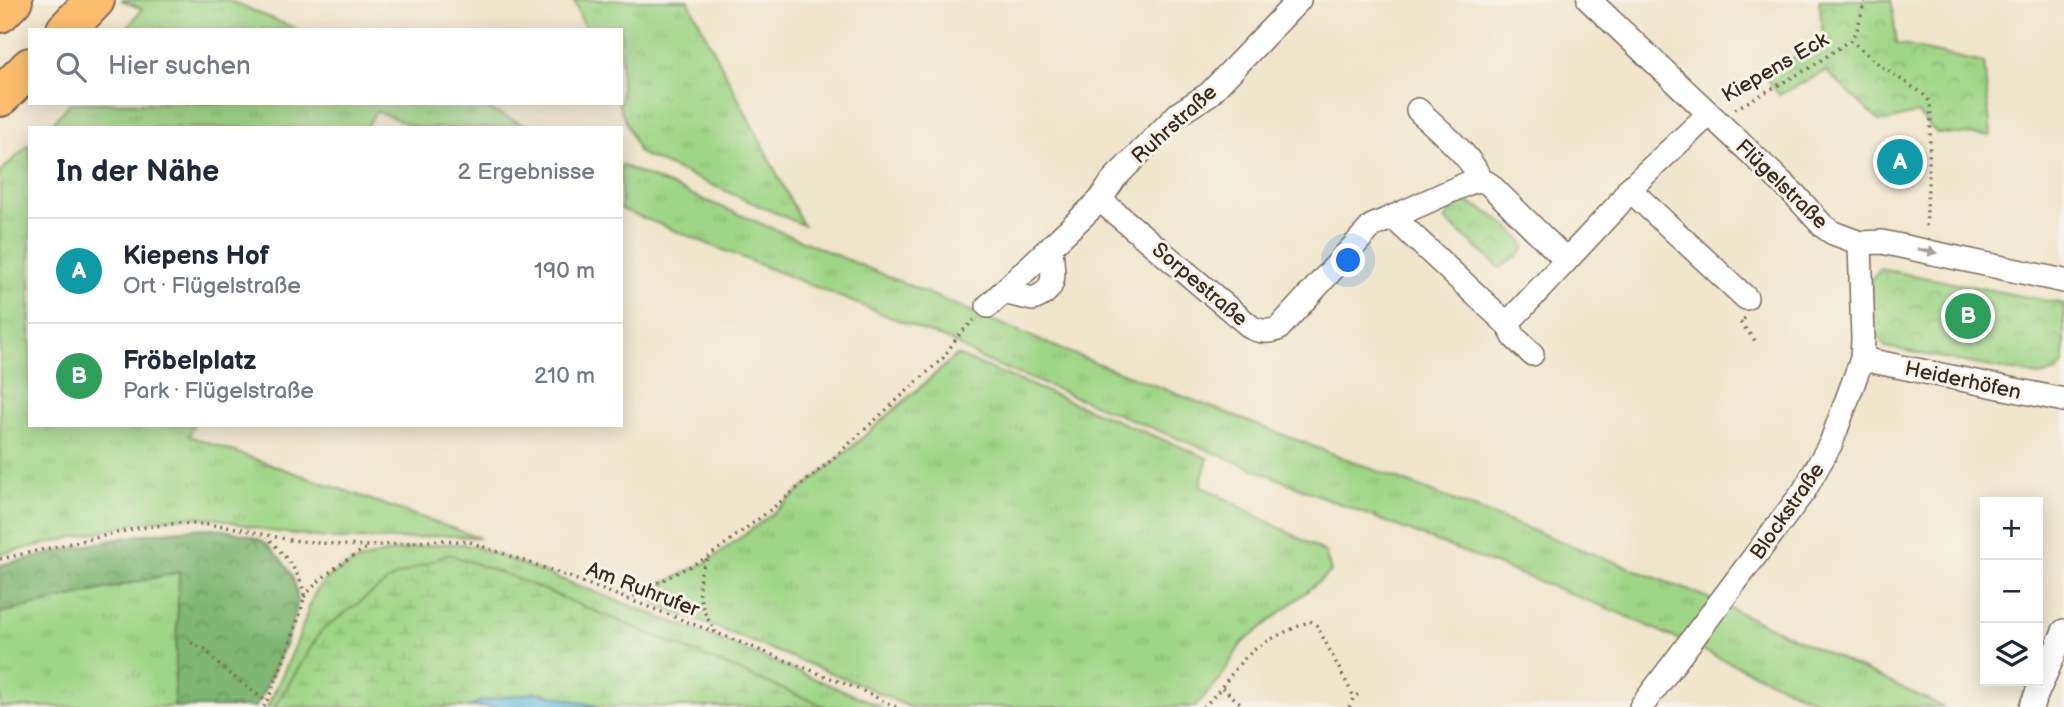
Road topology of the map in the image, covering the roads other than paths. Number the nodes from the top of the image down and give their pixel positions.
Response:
1 (13, 0) edge
2 (1298, 0) edge
3 (1589, 0) edge
4 (0, 13) edge
5 (28, 68) edge
6 (0, 97) edge
7 (1418, 110) dead end
8 (1712, 117) junction
9 (1479, 180) junction
10 (1629, 189) junction
11 (1100, 200) junction
12 (1393, 217) junction
13 (1860, 243) junction
14 (1566, 260) junction
15 (2064, 281) edge
16 (1746, 298) road end
17 (988, 306) road end
18 (1507, 324) junction
19 (1532, 354) dead end
20 (1861, 359) junction
21 (2064, 400) edge
22 (2064, 631) edge
23 (1640, 707) edge
24 (2031, 707) edge

1 - 4 highway
2 - 11 street, Ruhrstraße
3 - 8 street, Flügelstraße
5 - 6 highway
7 - 9 street
8 - 10 street
8 - 13 street, Flügelstraße
9 - 12 street, Sorpestraße
9 - 14 street
10 - 14 street
10 - 16 street
11 - 12 street, Sorpestraße
11 - 17 street, Ruhrstraße
12 - 18 street
13 -> 15 street, Flügelstraße
13 - 20 street, Blockstraße
14 - 18 street
18 - 19 street
20 - 21 street, Heiderhöfen
20 - 23 street, Blockstraße
22 - 24 street

